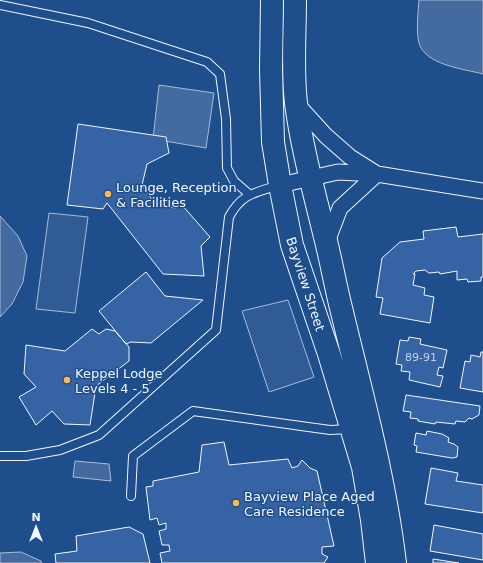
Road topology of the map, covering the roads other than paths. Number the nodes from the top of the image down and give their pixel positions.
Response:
1 (272, 0) edge
2 (295, 0) edge
3 (0, 5) edge
4 (296, 103) junction
5 (377, 174) junction
6 (309, 178) junction
7 (280, 185) junction
8 (483, 192) edge
9 (249, 194) junction
10 (327, 242) junction
11 (342, 313) junction
12 (318, 321) junction
13 (361, 427) junction
14 (0, 456) edge
15 (131, 496) dead end
16 (377, 563) edge
17 (395, 563) edge

1 - 7 main road, Bayview Street
2 - 4 main road, Bayview Street
3 - 9 lane
4 - 5 street
4 - 6 main road, Bayview Street
5 - 6 street
5 - 8 street
5 - 10 street
6 - 7 street
6 - 10 main road, Bayview Street
7 - 9 lane
7 - 12 main road, Bayview Street
9 - 14 lane
10 - 11 main road, Bayview Street
11 - 12 main road
11 - 13 main road, Bayview Street
12 - 13 main road, Bayview Street
13 - 15 lane
13 - 16 main road, Bayview Street
13 - 17 main road, Bayview Street

